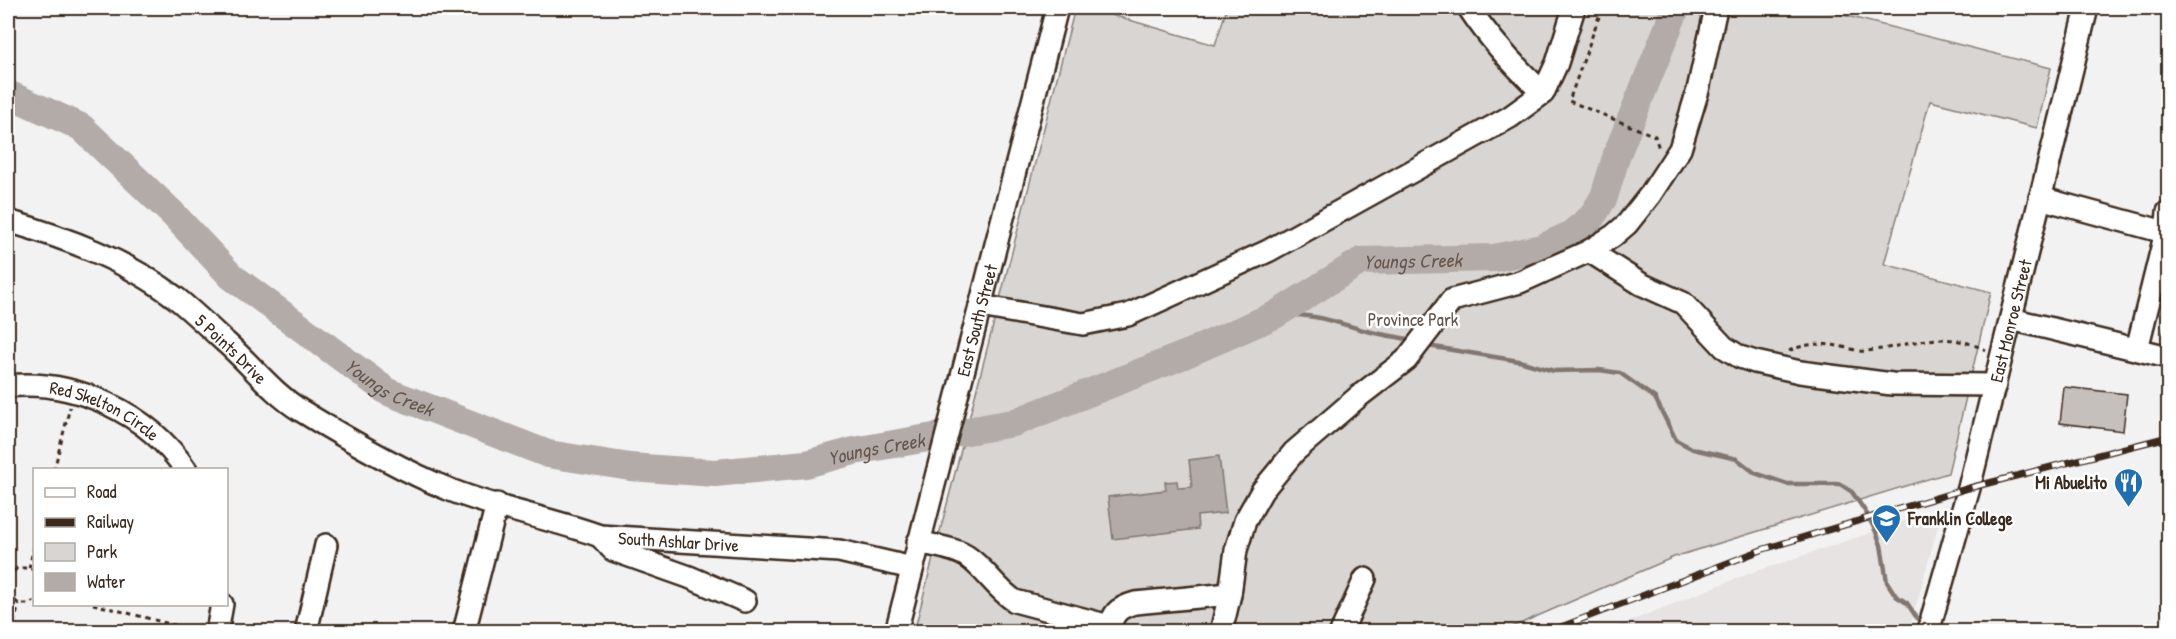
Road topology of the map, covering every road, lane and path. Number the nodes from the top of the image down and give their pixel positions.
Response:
1 (1057, 8) edge
2 (1469, 8) edge
3 (1574, 8) edge
4 (1602, 8) edge
5 (1716, 8) edge
6 (2087, 8) edge
7 (1543, 93) junction
8 (1658, 156) dead end
9 (2040, 198) junction
10 (8, 221) edge
11 (2168, 226) edge
12 (1589, 251) junction
13 (980, 306) junction
14 (2011, 319) junction
15 (2137, 349) junction
16 (1986, 350) dead end
17 (1784, 354) dead end
18 (2169, 357) edge
19 (1995, 385) junction
20 (8, 386) edge
21 (74, 391) junction
22 (55, 468) edge
23 (184, 468) edge
24 (450, 490) joint
25 (497, 504) junction
26 (600, 536) junction
27 (919, 537) junction
28 (326, 545) dead end
29 (33, 550) edge
30 (29, 568) junction
31 (912, 568) junction
32 (33, 570) edge
33 (8, 578) edge
34 (1365, 579) dead end
35 (8, 594) edge
36 (1230, 594) junction
37 (745, 601) dead end
38 (33, 602) edge
39 (19, 604) junction
40 (101, 606) edge
41 (1109, 629) edge
42 (197, 631) edge
43 (12, 632) edge
44 (306, 632) edge
45 (464, 632) edge
46 (896, 632) edge
47 (1221, 632) edge
48 (1341, 632) edge
49 (1928, 632) edge

1 - 13 street, East South Street
2 - 7 street
3 - 7 street
4 - 8 path
5 - 12 street
6 - 9 street, East Monroe Street
7 - 13 street
9 - 11 street
9 - 14 street, East Monroe Street
10 - 24 street, 5 Points Drive
11 - 15 street
12 - 19 street
12 - 36 street
13 - 27 street, East South Street
14 - 15 street
14 - 19 street, East Monroe Street
15 - 18 street
16 - 17 path
19 - 49 street, East Monroe Street
20 - 21 street, Red Skelton Circle
21 - 22 path
21 - 23 street, Red Skelton Circle
24 - 25 street, South Ashlar Drive
25 - 26 street, South Ashlar Drive
25 - 45 street
26 - 31 street, South Ashlar Drive
26 - 37 street
27 - 31 street, East South Street
27 - 41 street
28 - 44 street
29 - 30 path
30 - 32 path
30 - 33 path
31 - 46 street, East South Street
34 - 48 street
35 - 39 path
36 - 41 street
36 - 47 street
38 - 39 path
39 - 43 path
40 - 42 path

